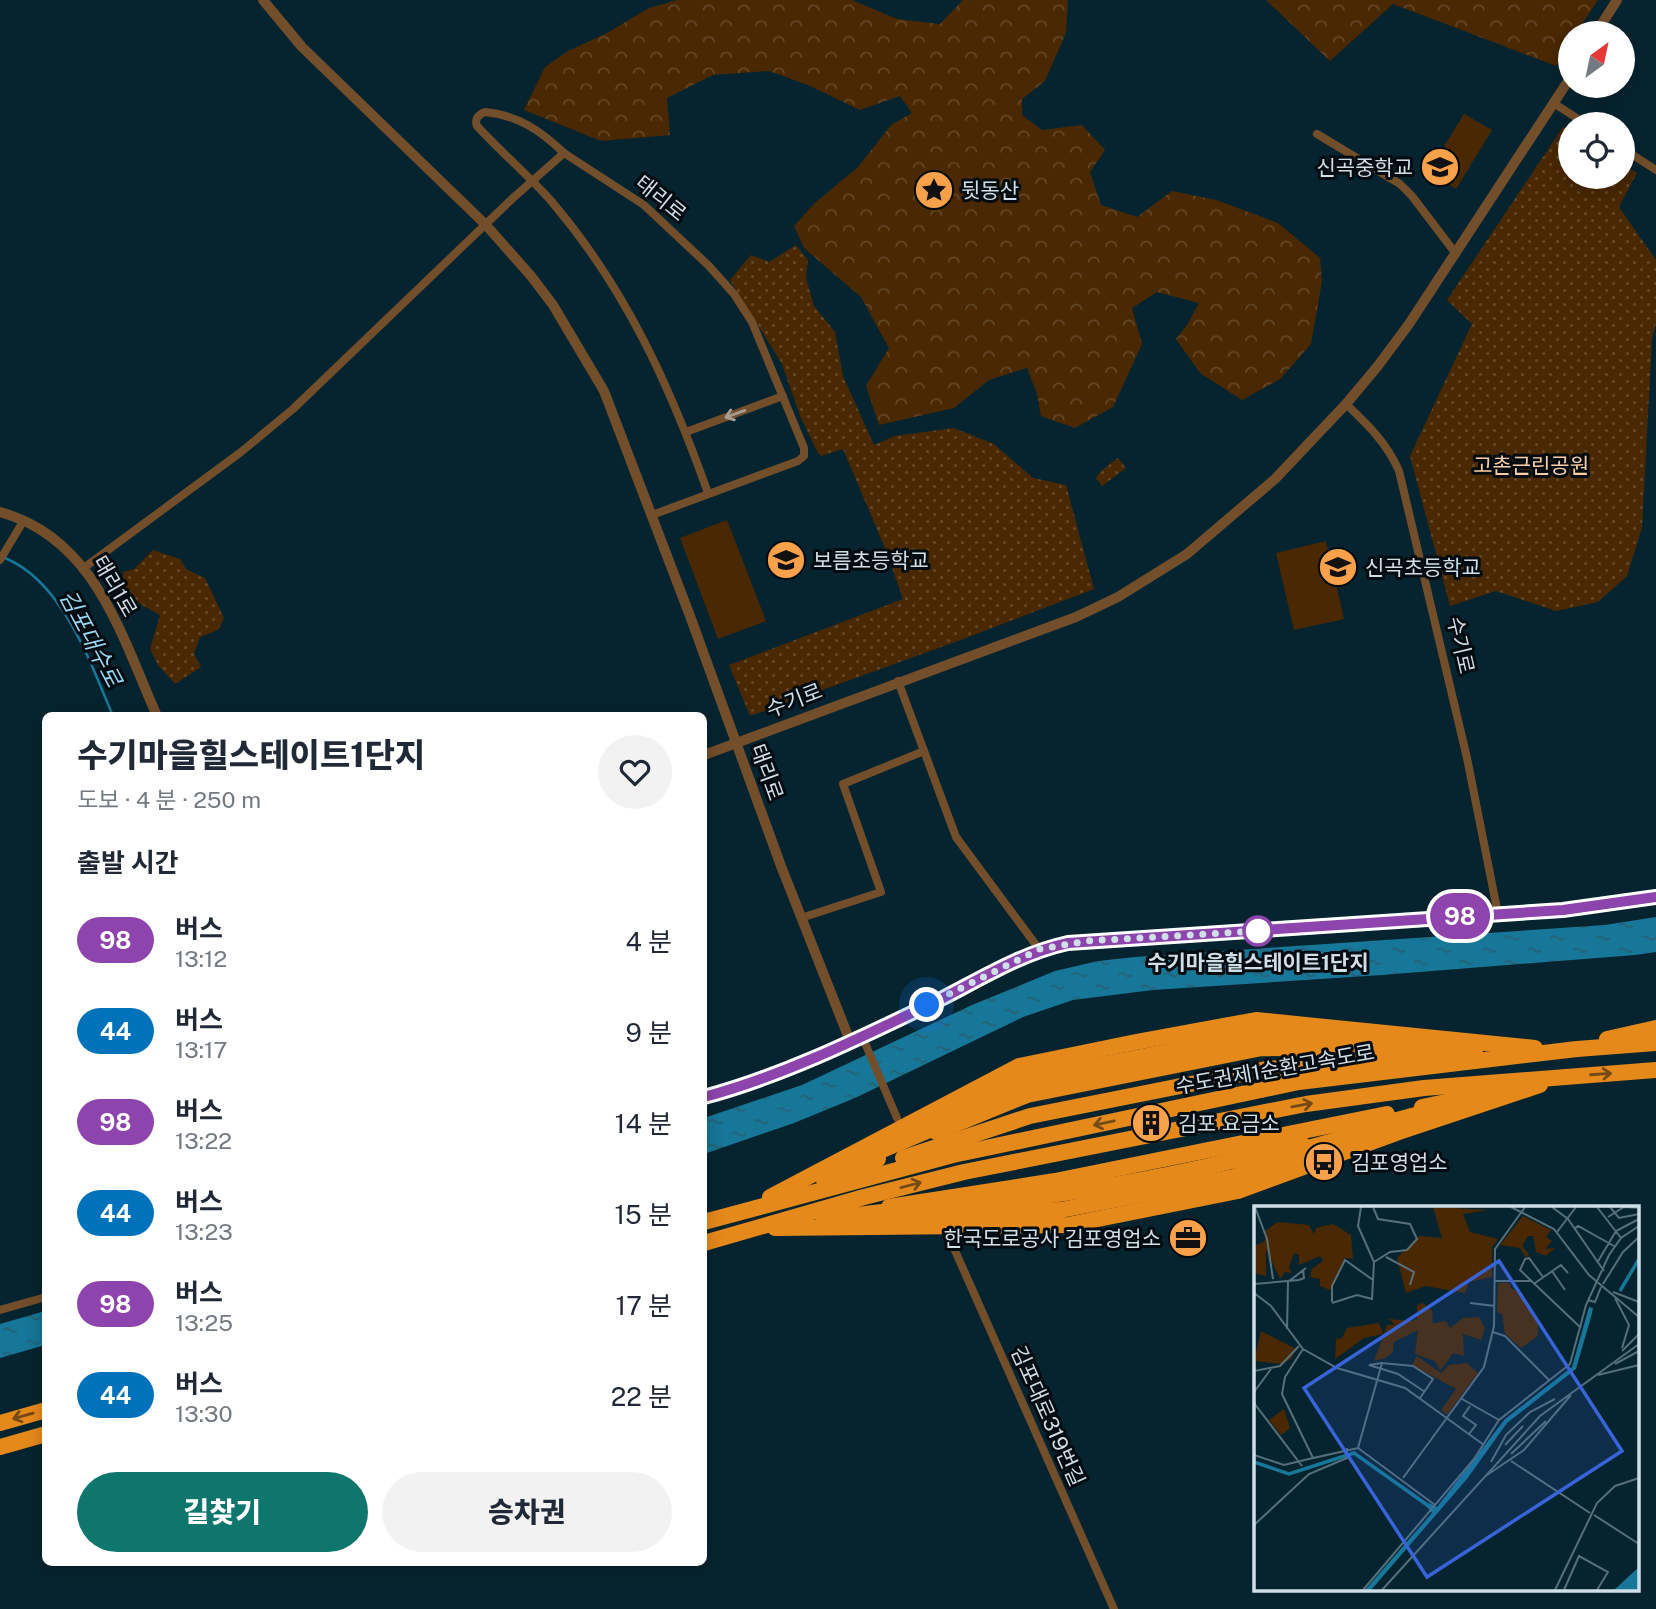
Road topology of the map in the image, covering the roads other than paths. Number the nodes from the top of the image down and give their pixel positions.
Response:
1 (263, 0) edge
2 (1617, 0) edge
3 (1604, 21) edge
4 (1558, 98) edge
5 (1555, 104) junction
6 (1567, 112) edge
7 (1317, 134) dead end
8 (564, 153) junction
9 (1635, 156) edge
10 (1656, 170) edge
11 (532, 181) junction
12 (486, 225) junction
13 (1455, 254) junction
14 (783, 396) junction
15 (1346, 404) junction
16 (686, 432) junction
17 (708, 493) junction
18 (0, 512) edge
19 (652, 514) junction
20 (24, 520) junction
21 (0, 560) edge
22 (85, 567) junction
23 (898, 681) junction
24 (155, 712) edge
25 (736, 743) junction
26 (924, 751) junction
27 (707, 754) edge
28 (1656, 897) edge
29 (1498, 914) junction
30 (801, 918) junction
31 (1040, 949) junction
32 (1656, 1028) edge
33 (862, 1036) junction
34 (850, 1041) junction
35 (1656, 1043) edge
36 (1562, 1051) junction
37 (1656, 1070) edge
38 (1567, 1076) junction
39 (707, 1096) edge
40 (897, 1118) dead end
41 (744, 1210) junction
42 (707, 1221) edge
43 (752, 1229) junction
44 (949, 1237) dead end
45 (707, 1242) edge
46 (42, 1298) edge
47 (0, 1310) edge
48 (42, 1411) edge
49 (0, 1423) edge
50 (42, 1435) edge
51 (0, 1447) edge
52 (1114, 1609) edge

1 - 12 street, 태리로
2 - 3 street
4 - 5 street, 수기로
5 - 6 street
5 - 13 street, 수기로
7 - 13 street
8 - 11 street
8 - 11 street, 태리로
8 - 14 street, 태리로
9 - 10 street
11 - 12 street
11 - 16 street, 태리로
12 - 19 street, 태리로
12 - 22 street
13 - 15 street, 수기로
14 -> 16 street
14 - 17 street, 태리로
15 - 23 street, 수기로
15 - 29 street, 수기로
16 - 17 street, 태리로
17 - 19 street, 태리로
18 - 20 street, 태리1로
19 - 25 street, 태리로
20 - 21 street
20 - 22 street, 태리1로
22 - 24 street, 태리1로
23 - 25 street, 수기로
23 - 26 street
25 - 27 street, 수기로
25 - 30 street, 태리로
26 - 30 street
26 - 31 street
28 - 29 street
29 - 31 street
30 - 34 street, 태리로
31 - 33 street
32 - 36 highway
33 - 34 street
33 - 40 street
34 - 39 street
35 - 36 highway, 수도권제1순환고속도로
36 -> 41 highway, 수도권제1순환고속도로
36 - 41 highway
36 - 41 highway
36 - 41 highway
38 -> 37 highway, 수도권제1순환고속도로
38 - 43 highway
43 -> 38 highway, 수도권제1순환고속도로
38 - 43 highway
38 - 43 highway
41 - 42 highway, 수도권제1순환고속도로
43 - 45 highway, 수도권제1순환고속도로
44 - 52 street, 김포대로319번길
46 - 47 street
48 -> 49 highway
50 - 51 highway

